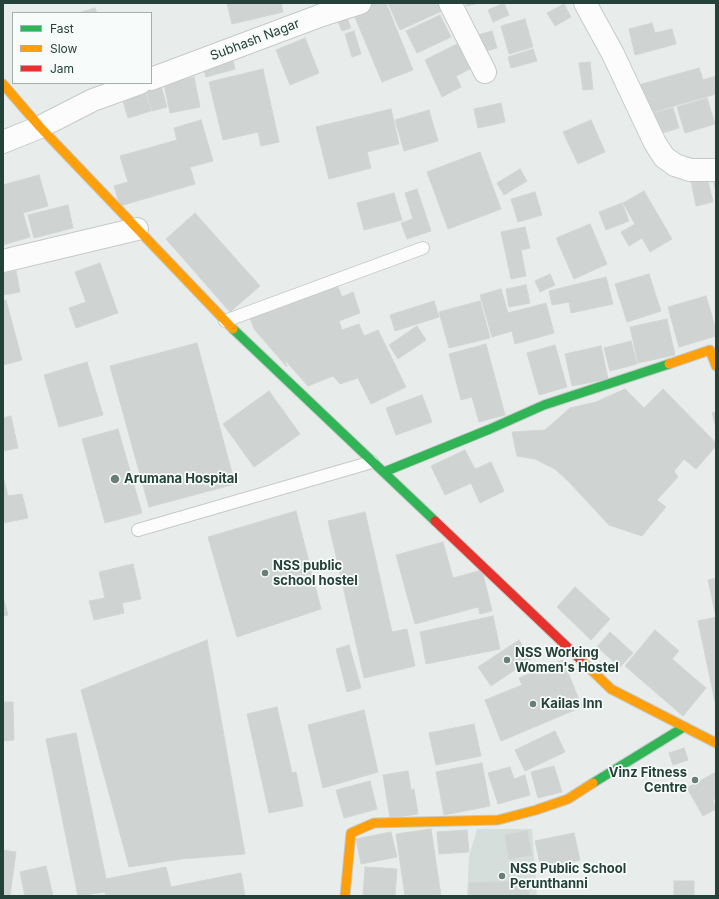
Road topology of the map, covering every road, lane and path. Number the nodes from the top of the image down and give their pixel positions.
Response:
1 (360, 3) edge
2 (450, 3) edge
3 (585, 3) edge
4 (485, 72) dead end
5 (152, 79) edge
6 (3, 84) edge
7 (137, 84) edge
8 (40, 127) junction
9 (3, 142) edge
10 (716, 170) edge
11 (137, 229) junction
12 (423, 248) dead end
13 (3, 261) edge
14 (225, 321) junction
15 (716, 366) edge
16 (372, 462) junction
17 (384, 472) junction
18 (138, 530) dead end
19 (684, 727) junction
20 (716, 743) edge
21 (345, 896) edge

1 - 5 street, Subhash Nagar
2 - 4 street
3 - 10 street
6 - 8 main road
7 - 8 street
8 - 9 street
8 - 11 main road
11 - 13 street
11 - 14 main road
12 - 14 lane
14 - 16 main road
15 - 17 main road
16 - 17 main road
16 - 18 lane
17 - 19 main road
19 - 20 main road
19 - 21 main road

